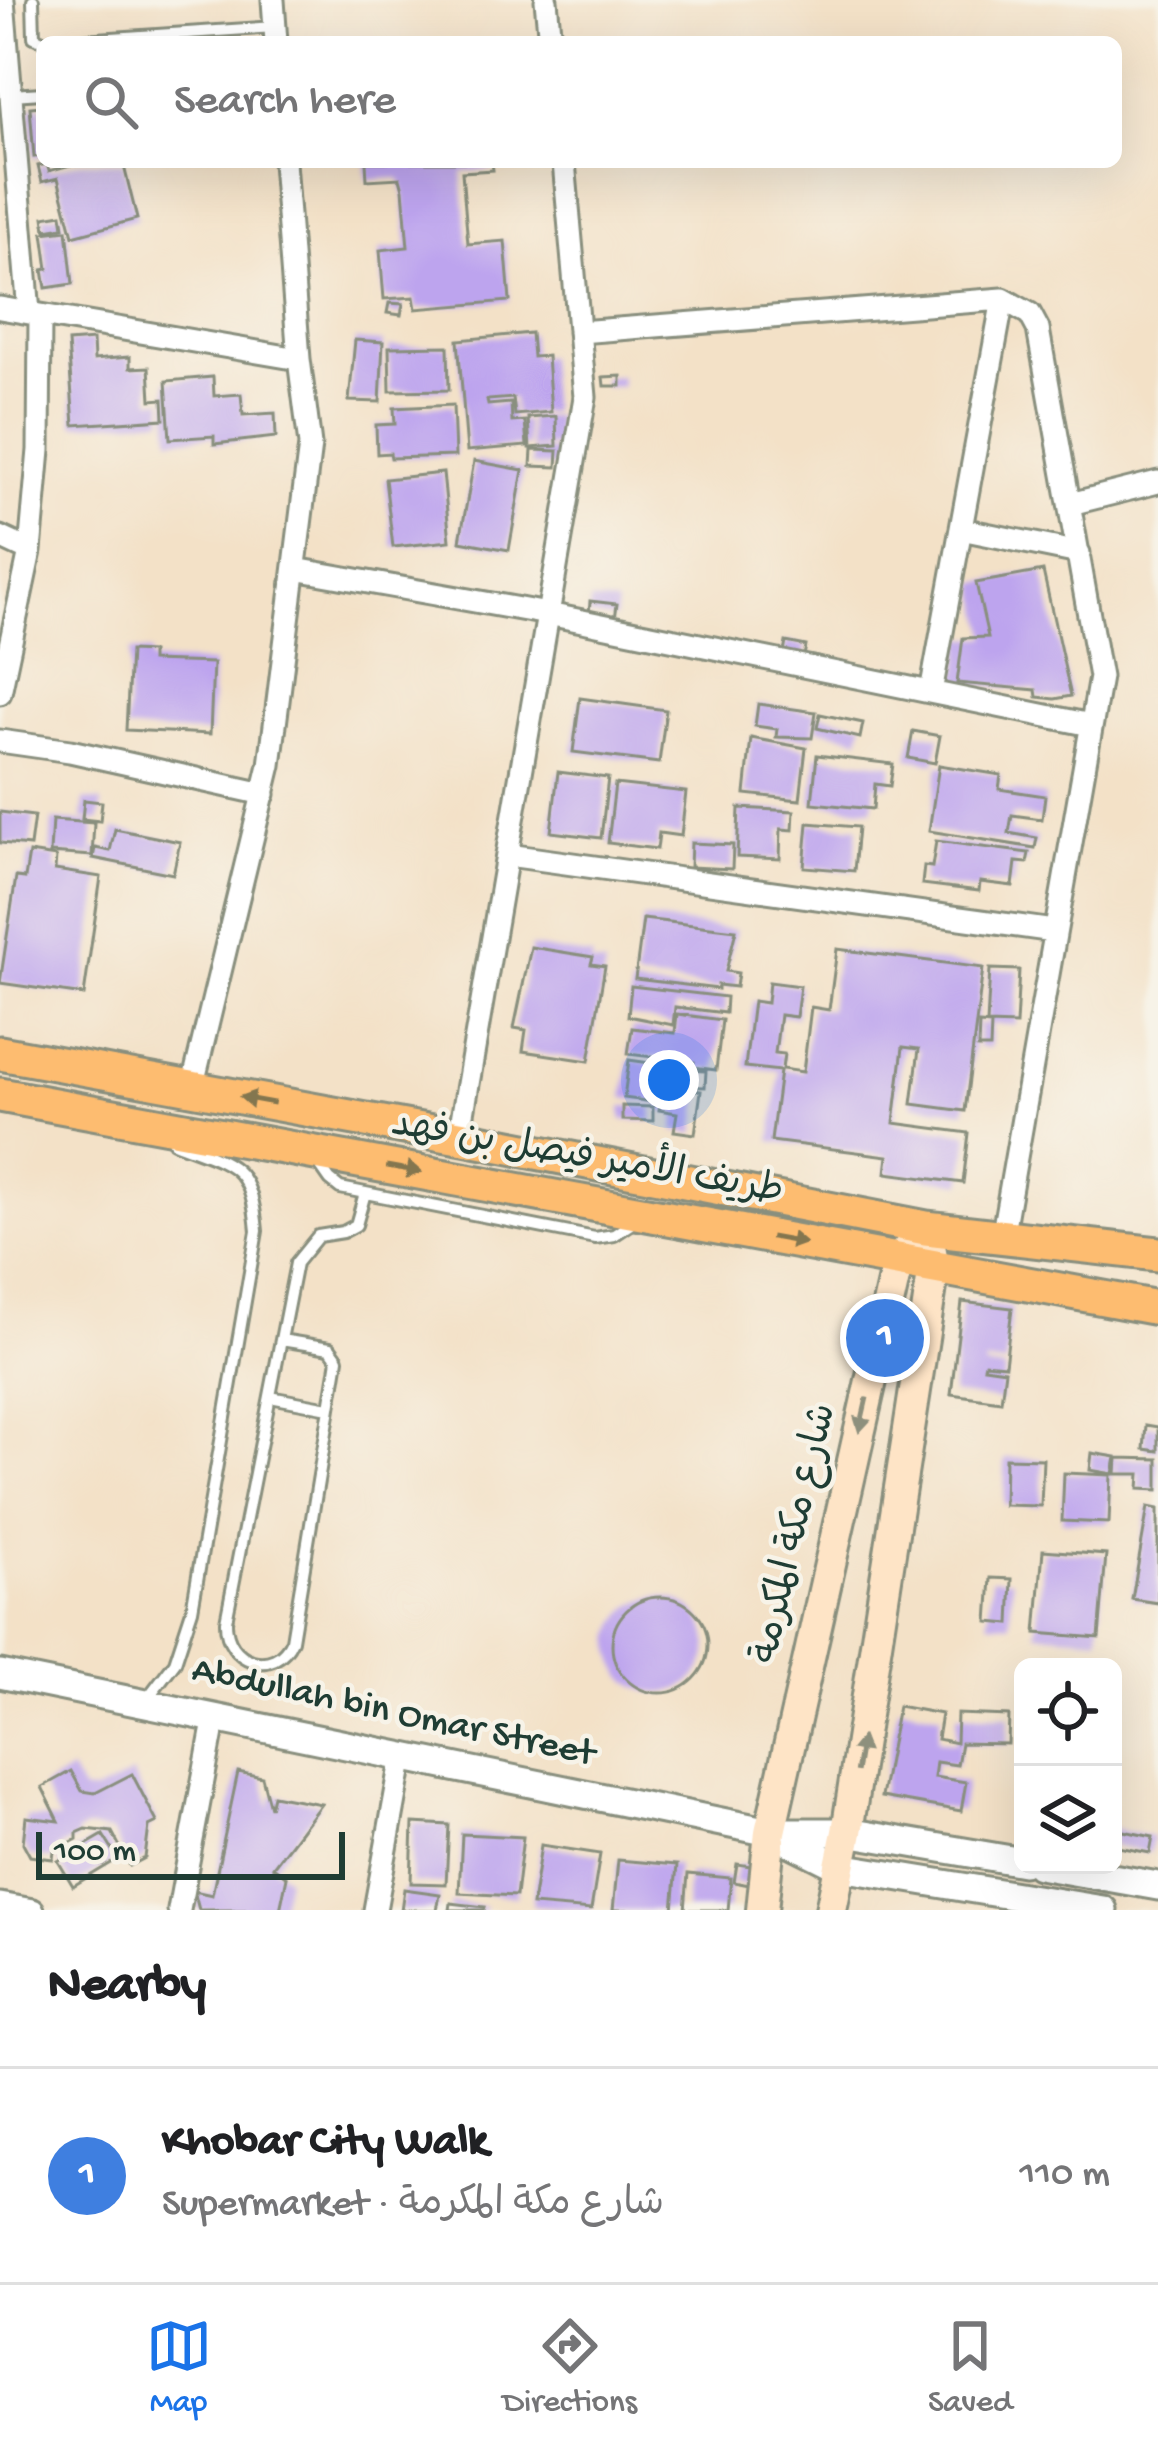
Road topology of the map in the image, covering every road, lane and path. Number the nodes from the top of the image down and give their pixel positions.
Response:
1 (3, 0) edge
2 (33, 0) edge
3 (273, 0) edge
4 (546, 0) edge
5 (275, 34) edge
6 (218, 36) edge
7 (549, 36) edge
8 (36, 38) edge
9 (36, 93) edge
10 (8, 95) junction
11 (284, 168) edge
12 (565, 168) edge
13 (1004, 298) junction
14 (0, 308) edge
15 (34, 314) junction
16 (579, 332) junction
17 (298, 359) junction
18 (1158, 482) edge
19 (1070, 504) junction
20 (961, 529) junction
21 (0, 537) edge
22 (29, 551) junction
23 (1079, 553) junction
24 (295, 569) junction
25 (548, 614) junction
26 (931, 692) junction
27 (0, 693) edge
28 (1091, 724) junction
29 (0, 741) edge
30 (264, 794) junction
31 (508, 855) junction
32 (1054, 931) junction
33 (0, 1053) edge
34 (192, 1088) junction
35 (0, 1095) edge
36 (106, 1114) junction
37 (459, 1137) junction
38 (311, 1152) junction
39 (365, 1193) junction
40 (646, 1214) junction
41 (926, 1228) junction
42 (1002, 1238) junction
43 (1158, 1254) edge
44 (898, 1260) junction
45 (934, 1267) junction
46 (1158, 1308) edge
47 (281, 1340) junction
48 (270, 1397) junction
49 (328, 1408) junction
50 (0, 1674) edge
51 (144, 1702) junction
52 (215, 1716) junction
53 (404, 1755) junction
54 (770, 1832) junction
55 (847, 1832) junction
56 (1014, 1860) edge
57 (840, 1867) junction
58 (1090, 1874) edge
59 (1158, 1886) edge
60 (1012, 1903) edge
61 (0, 1904) edge
62 (34, 1910) edge
63 (179, 1910) edge
64 (375, 1910) edge
65 (762, 1910) edge
66 (831, 1910) edge
67 (1103, 1910) edge

1 - 10 street
2 - 8 lane
3 - 5 street
4 - 7 street
5 - 6 lane
9 - 10 lane
10 - 15 street
11 - 17 street
12 - 16 street
13 - 16 street
13 - 19 street
13 - 20 street
14 - 15 street
15 - 17 street
15 - 22 street
16 - 25 street
17 - 24 street
18 - 19 street
19 - 23 street
20 - 23 street
20 - 26 street
21 - 22 street
22 - 27 street
23 - 28 street
24 - 25 street
24 - 30 street
25 - 26 street
25 - 31 street
26 - 28 street
28 - 32 street
29 - 30 street
30 - 34 street
31 - 32 street
31 - 37 street
32 - 42 street
33 - 34 main road, طريف الأمير فيصل بن فهد
37 -> 34 main road, طريف الأمير فيصل بن فهد
35 - 36 main road, طريف الأمير فيصل بن فهد
36 - 38 main road, طريف الأمير فيصل بن فهد
36 - 51 lane
37 - 41 main road, طريف الأمير فيصل بن فهد
38 - 39 lane
38 -> 40 main road, طريف الأمير فيصل بن فهد
39 - 40 lane
39 - 47 lane
40 -> 44 main road, طريف الأمير فيصل بن فهد
41 - 42 main road, طريف الأمير فيصل بن فهد
41 - 44 main road, شارع مكة المكرمة
41 - 45 main road
42 - 43 main road, طريف الأمير فيصل بن فهد
44 - 45 main road, طريف الأمير فيصل بن فهد
44 -> 54 main road, شارع مكة المكرمة
45 - 46 main road, طريف الأمير فيصل بن فهد
55 -> 45 main road
47 - 48 lane
47 - 49 lane
48 - 49 lane
48 - 49 lane
50 - 51 street, Abdullah bin Omar Street
51 - 52 street, Abdullah bin Omar Street
52 - 53 street, Abdullah bin Omar Street
52 - 63 street
53 - 54 street, Abdullah bin Omar Street
53 - 64 street
54 - 55 street, Abdullah bin Omar Street
54 - 57 street, Abdullah bin Omar Street
54 - 65 main road, شارع مكة المكرمة
55 - 56 street, Abdullah bin Omar Street
55 - 57 main road
57 - 60 street, Abdullah bin Omar Street
57 - 66 main road
58 - 59 street
60 - 67 street, Abdullah bin Omar Street
61 - 62 street

